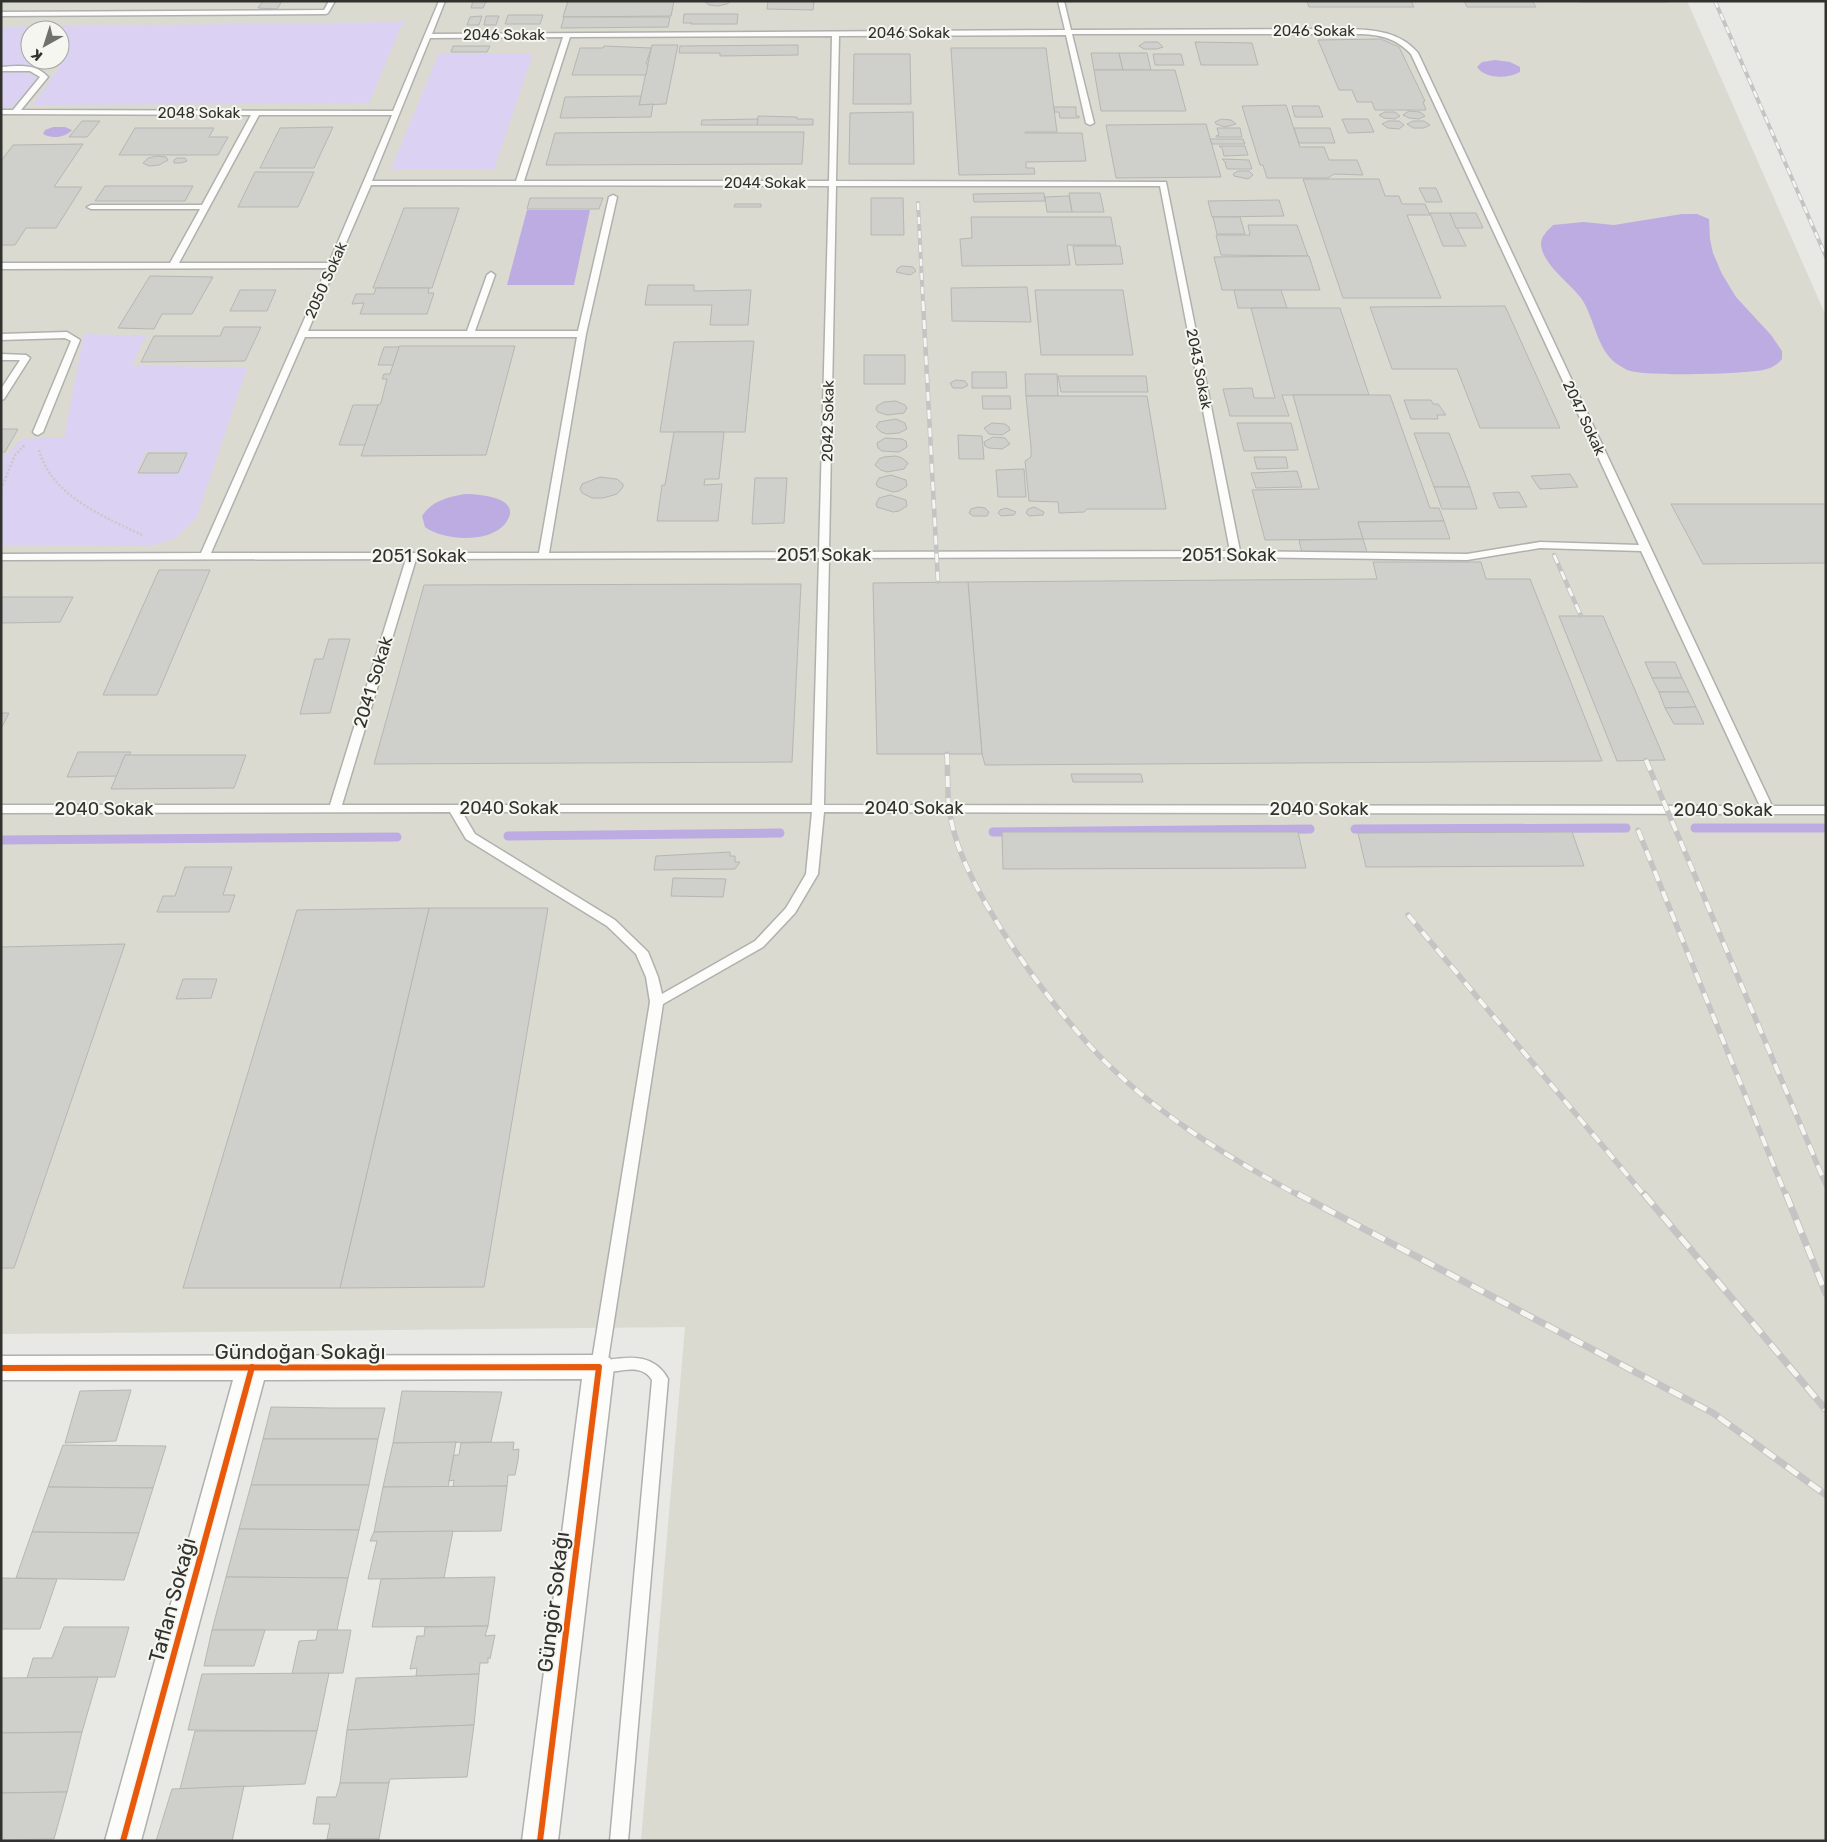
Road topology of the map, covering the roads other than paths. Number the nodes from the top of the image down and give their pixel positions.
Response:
1 (332, 1) edge
2 (442, 1) edge
3 (1061, 1) edge
4 (1, 14) edge
5 (1069, 32) junction
6 (836, 34) junction
7 (567, 35) junction
8 (427, 36) junction
9 (1390, 36) joint
10 (1, 69) edge
11 (1, 112) edge
12 (15, 112) junction
13 (256, 113) junction
14 (396, 113) junction
15 (1090, 123) dead end
16 (368, 183) junction
17 (518, 183) junction
18 (833, 183) junction
19 (1163, 184) joint
20 (613, 198) dead end
21 (92, 207) dead end
22 (205, 207) junction
23 (332, 265) junction
24 (173, 266) junction
25 (3, 268) edge
26 (491, 275) dead end
27 (302, 334) junction
28 (470, 334) junction
29 (582, 334) junction
30 (1, 337) edge
31 (1, 357) edge
32 (1, 397) edge
33 (38, 432) road end
34 (1646, 548) junction
35 (1236, 554) junction
36 (825, 555) junction
37 (205, 556) junction
38 (412, 556) junction
39 (544, 556) junction
40 (1, 557) edge
41 (454, 808) junction
42 (818, 808) junction
43 (1, 809) edge
44 (335, 809) junction
45 (1766, 809) junction
46 (1826, 810) edge
47 (657, 1002) junction
48 (252, 1367) junction
49 (599, 1367) junction
50 (1, 1368) edge
51 (123, 1841) edge
52 (540, 1841) edge
53 (620, 1841) edge

1 - 4 lane
2 - 8 lane, 2050 Sokak
3 - 5 lane
5 - 6 lane, 2046 Sokak
5 - 9 lane, 2046 Sokak
5 - 15 lane
6 - 7 lane, 2046 Sokak
6 - 18 lane, 2042 Sokak
7 - 8 lane, 2046 Sokak
7 - 17 lane
8 - 14 lane, 2050 Sokak
9 - 34 lane, 2047 Sokak
10 - 12 lane
11 - 12 lane, 2048 Sokak
12 - 13 lane, 2048 Sokak
13 - 14 lane, 2048 Sokak
13 - 22 lane
14 - 16 lane, 2050 Sokak
16 - 17 lane, 2044 Sokak
16 - 23 lane, 2050 Sokak
17 - 18 lane, 2044 Sokak
18 - 19 lane, 2044 Sokak
18 - 36 lane, 2042 Sokak
19 - 35 lane, 2043 Sokak
20 - 29 lane
21 - 22 lane
22 - 24 lane
23 - 24 lane
23 - 27 lane, 2050 Sokak
24 - 25 lane
26 - 28 lane
27 - 28 lane
27 - 37 lane, 2050 Sokak
28 - 29 lane
29 - 39 lane
30 - 33 lane
31 - 32 lane
34 - 35 lane, 2051 Sokak
34 - 45 lane, 2047 Sokak
35 - 36 lane, 2051 Sokak
36 - 39 lane, 2051 Sokak
36 - 42 lane, 2042 Sokak
37 - 38 lane, 2051 Sokak
37 - 40 lane, 2051 Sokak
38 - 39 lane, 2051 Sokak
38 - 44 lane, 2041 Sokak
41 - 42 lane, 2040 Sokak
41 - 44 lane, 2040 Sokak
41 - 47 lane
42 - 45 lane, 2040 Sokak
42 - 47 lane, 2042 Sokak
43 - 44 lane, 2040 Sokak
45 - 46 lane, 2040 Sokak
47 - 49 lane
48 - 49 street, Gündoğan Sokağı
48 - 50 street, Gündoğan Sokağı
48 - 51 street, Taflan Sokağı
49 - 52 street, Güngör Sokağı
49 - 53 lane

